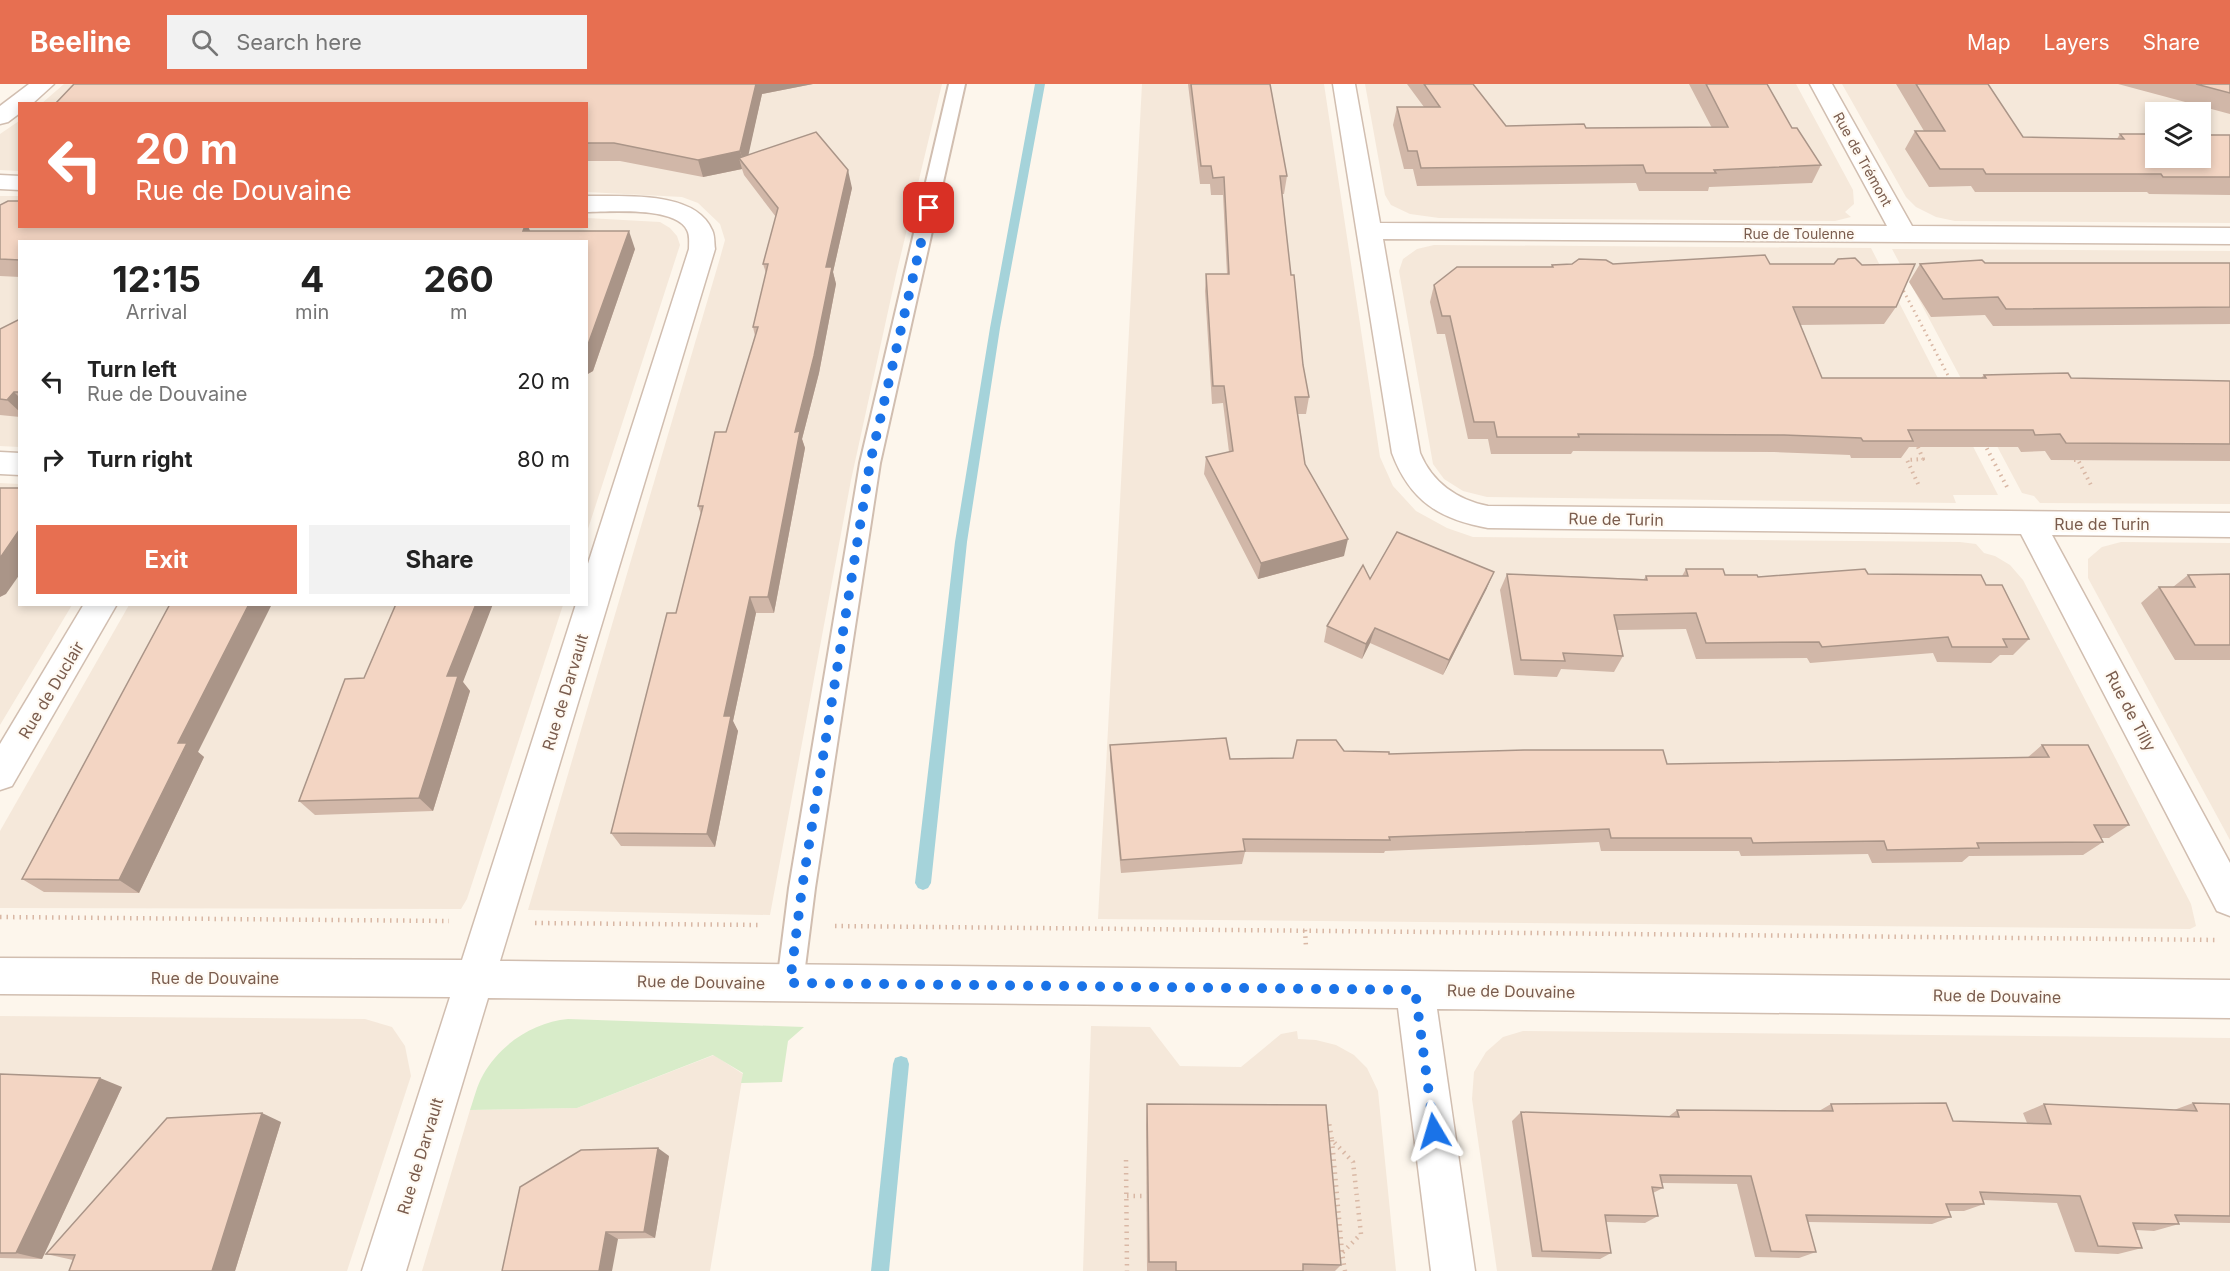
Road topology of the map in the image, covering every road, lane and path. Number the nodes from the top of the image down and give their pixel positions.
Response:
1 (43, 84) edge
2 (957, 84) edge
3 (1344, 84) edge
4 (1821, 84) edge
5 (20, 102) edge
6 (18, 103) edge
7 (0, 117) edge
8 (0, 182) edge
9 (18, 183) edge
10 (588, 204) edge
11 (1368, 231) junction
12 (1904, 234) junction
13 (2230, 237) edge
14 (1898, 280) edge
15 (1953, 384) edge
16 (1980, 436) edge
17 (1918, 447) edge
18 (2069, 460) edge
19 (0, 463) edge
20 (18, 464) edge
21 (2007, 489) dead end
22 (1935, 522) junction
23 (2031, 524) junction
24 (2113, 524) junction
25 (2230, 525) edge
26 (100, 606) edge
27 (0, 775) edge
28 (2230, 899) edge
29 (0, 917) edge
30 (450, 921) dead end
31 (531, 923) dead end
32 (798, 925) junction
33 (1305, 930) junction
34 (2203, 940) dead end
35 (1306, 951) dead end
36 (0, 976) edge
37 (477, 979) junction
38 (790, 983) junction
39 (1415, 990) junction
40 (2230, 999) edge
41 (1322, 1118) edge
42 (1332, 1140) junction
43 (1126, 1160) dead end
44 (1330, 1194) edge
45 (1339, 1194) junction
46 (1127, 1196) junction
47 (1146, 1196) edge
48 (1342, 1252) junction
49 (384, 1271) edge
50 (1127, 1271) edge
51 (1345, 1271) edge
52 (1453, 1271) edge

1 - 5 street
2 - 32 lane
3 - 11 street, Rue de Turin
4 - 12 street, Rue de Trémont
6 - 7 street
8 - 9 street
10 - 37 street, Rue de Darvault
11 - 12 street, Rue de Toulenne
11 - 22 street, Rue de Turin
12 - 13 street, Rue de Toulenne
14 - 15 path
16 - 21 path
17 - 22 path
18 - 24 path
19 - 20 street
22 - 23 street, Rue de Turin
23 - 24 street, Rue de Turin
23 - 28 street, Rue de Tilly
24 - 25 street, Rue de Turin
26 - 27 street, Rue de Duclair
29 - 30 path
31 - 32 path
32 - 33 path
32 - 38 lane
33 - 34 path
33 - 35 path
36 - 37 street, Rue de Douvaine
37 - 38 street, Rue de Douvaine
37 - 49 street, Rue de Darvault
38 - 39 street, Rue de Douvaine
39 - 40 street, Rue de Douvaine
39 - 52 street
41 - 42 path
42 - 45 path
42 - 48 path
43 - 46 path
44 - 45 path
45 - 48 path
46 - 47 path
46 - 50 path
48 - 51 path

